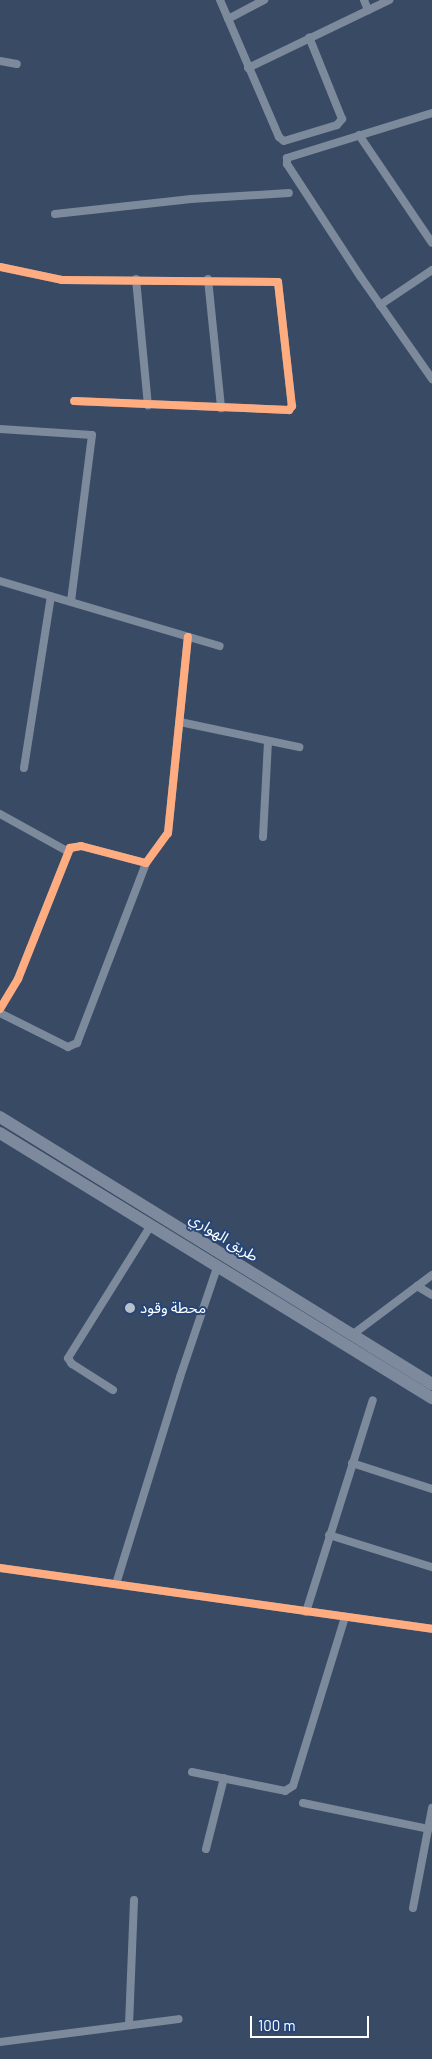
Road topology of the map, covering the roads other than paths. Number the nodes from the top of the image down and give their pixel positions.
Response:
1 (220, 0) edge
2 (264, 0) edge
3 (364, 0) edge
4 (390, 0) edge
5 (368, 10) junction
6 (228, 18) junction
7 (309, 37) junction
8 (0, 61) edge
9 (17, 64) dead end
10 (248, 68) junction
11 (431, 114) edge
12 (359, 135) junction
13 (289, 193) dead end
14 (55, 214) dead end
15 (432, 243) edge
16 (0, 267) edge
17 (432, 270) edge
18 (208, 279) junction
19 (136, 280) junction
20 (380, 306) junction
21 (432, 379) edge
22 (74, 401) dead end
23 (148, 405) junction
24 (221, 408) junction
25 (0, 429) edge
26 (0, 581) edge
27 (51, 596) junction
28 (71, 602) junction
29 (188, 637) junction
30 (220, 646) dead end
31 (180, 722) junction
32 (268, 741) junction
33 (299, 747) dead end
34 (24, 768) dead end
35 (0, 814) edge
36 (263, 837) dead end
37 (68, 851) junction
38 (146, 863) junction
39 (0, 1009) edge
40 (0, 1013) edge
41 (0, 1117) edge
42 (1, 1135) edge
43 (151, 1225) junction
44 (218, 1266) junction
45 (432, 1274) edge
46 (417, 1286) junction
47 (432, 1295) edge
48 (352, 1335) junction
49 (432, 1384) edge
50 (113, 1390) dead end
51 (432, 1398) edge
52 (373, 1400) dead end
53 (352, 1463) junction
54 (432, 1488) edge
55 (329, 1535) junction
56 (432, 1567) edge
57 (0, 1568) edge
58 (116, 1584) junction
59 (306, 1612) junction
60 (345, 1618) junction
61 (432, 1629) edge
62 (192, 1772) dead end
63 (224, 1778) junction
64 (302, 1803) dead end
65 (432, 1808) edge
66 (428, 1829) junction
67 (206, 1849) dead end
68 (134, 1900) dead end
69 (413, 1908) dead end
70 (179, 2019) dead end
71 (129, 2025) junction
72 (0, 2042) edge

1 - 6 street
2 - 6 street
3 - 5 street
4 - 5 street
5 - 7 street
6 - 10 street
7 - 10 street
7 - 10 street
8 - 9 street
11 - 12 street
12 - 15 street
12 - 20 street
13 - 14 street
16 - 19 street
17 - 20 street
18 - 19 street
18 - 24 street
18 - 24 street
19 - 23 street
20 - 21 street
22 - 23 street
23 - 24 street
25 - 28 street
26 - 27 street
27 - 28 street
27 - 34 street
28 - 29 street
29 - 30 street
29 - 31 street
31 - 32 street
31 - 38 street
32 - 33 street
32 - 36 street
35 - 37 street
37 - 38 street
37 - 39 street
38 - 40 street
41 - 48 highway, طريق الهواري
42 - 43 highway, طريق الهواري
43 - 44 highway, طريق الهواري
43 - 50 street
44 - 51 highway, طريق الهواري
44 - 58 street
45 - 46 street
46 - 47 street
46 - 48 street
48 - 49 highway, طريق الهواري
52 - 53 street
53 - 54 street
53 - 55 street
55 - 56 street
55 - 59 street
57 - 58 street
58 - 59 street
59 - 60 street
60 - 61 street
60 - 63 street
62 - 63 street
63 - 67 street
64 - 66 street
65 - 66 street
66 - 69 street
68 - 71 street
70 - 71 street
71 - 72 street

